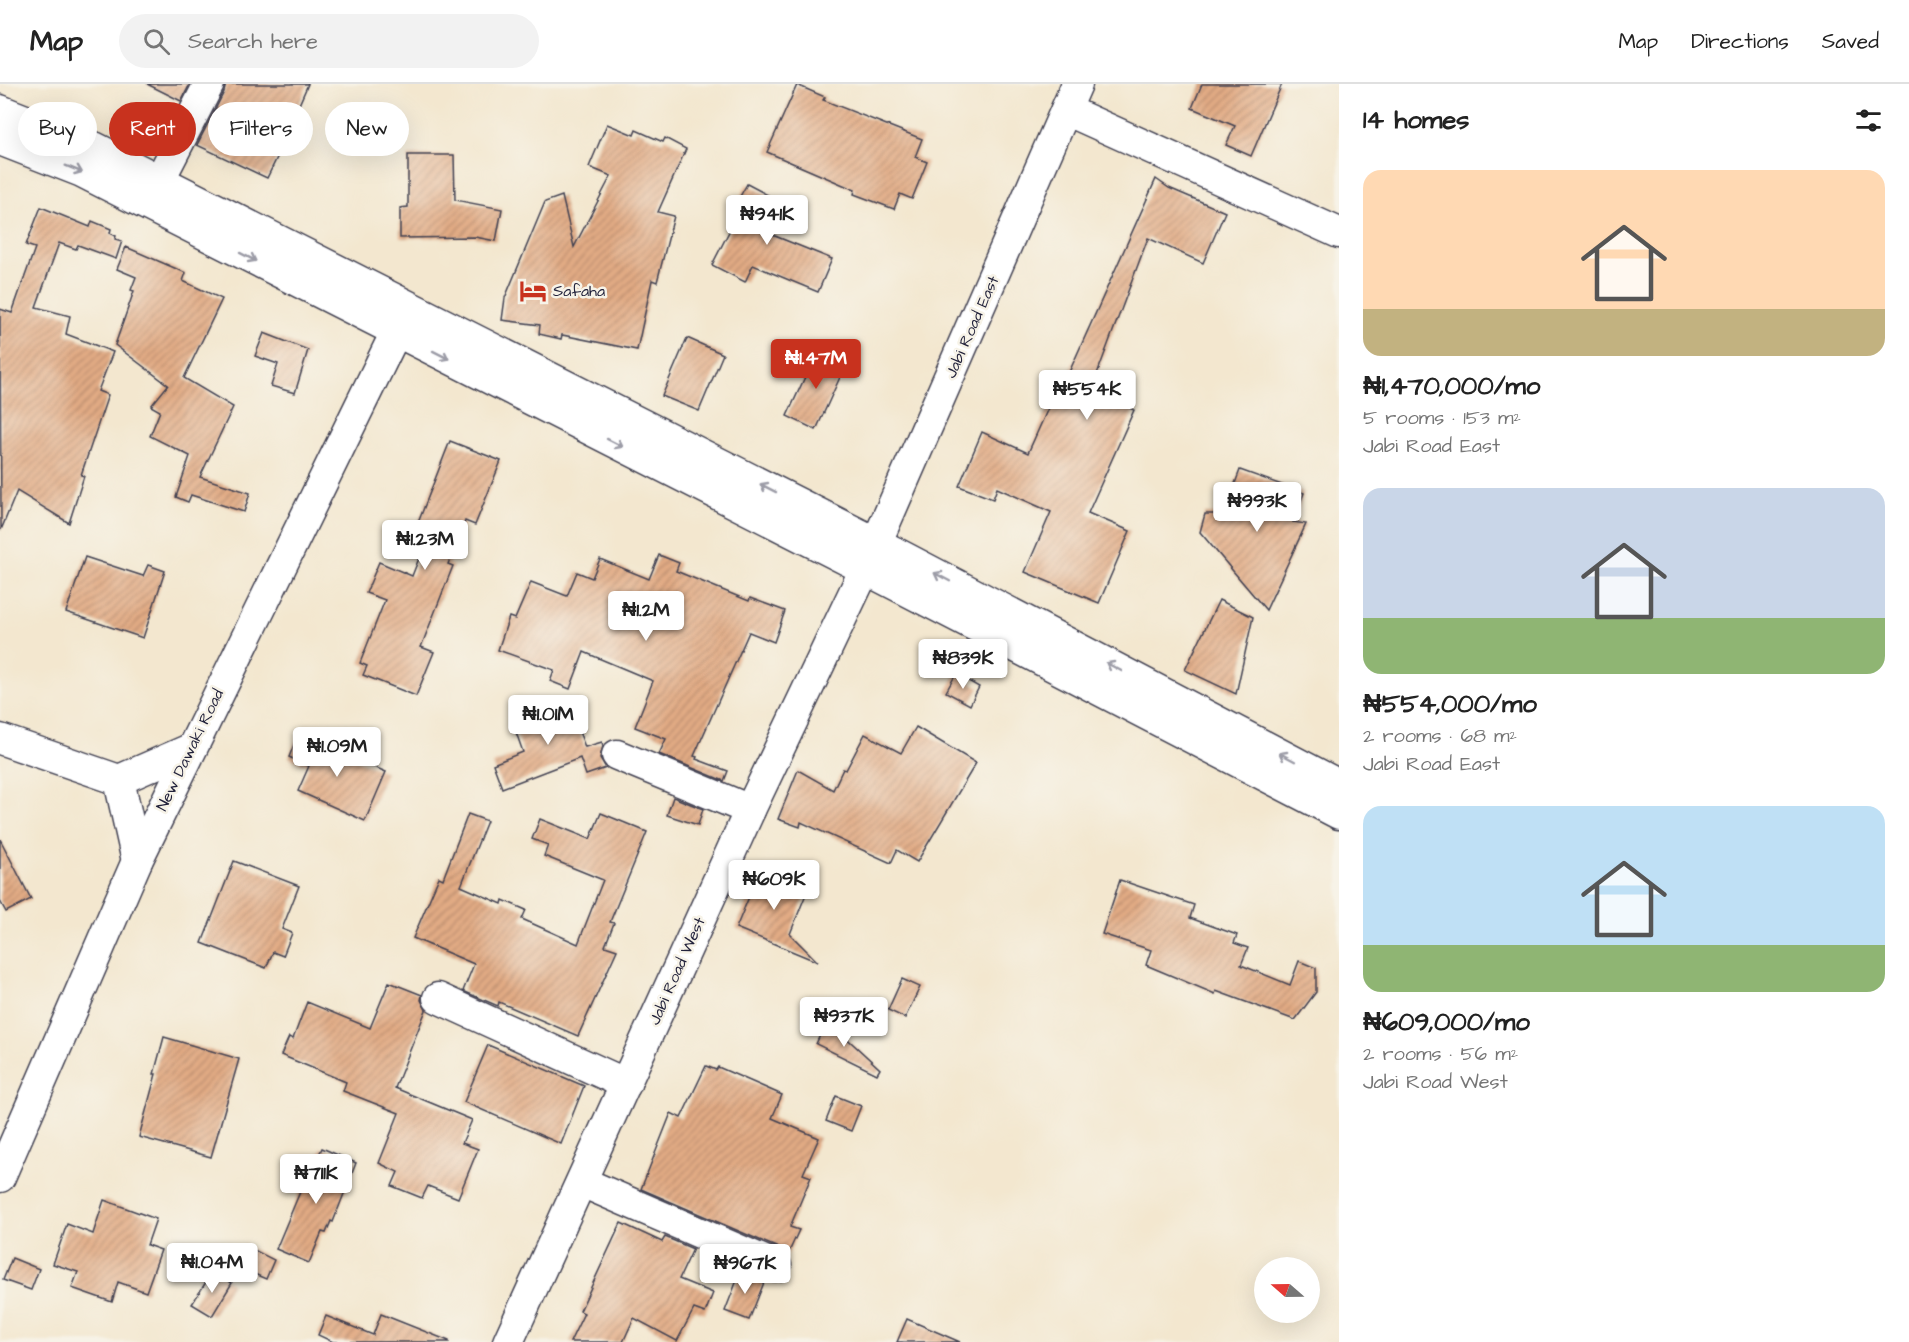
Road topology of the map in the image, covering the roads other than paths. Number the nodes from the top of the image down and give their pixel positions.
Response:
1 (208, 84) edge
2 (1072, 97) edge
3 (0, 111) edge
4 (0, 141) edge
5 (159, 181) junction
6 (1339, 233) edge
7 (396, 332) junction
8 (871, 556) junction
9 (0, 739) edge
10 (190, 749) junction
11 (617, 755) dead end
12 (119, 780) junction
13 (1339, 784) edge
14 (750, 810) junction
15 (1339, 814) edge
16 (136, 861) junction
17 (438, 998) dead end
18 (626, 1084) junction
19 (0, 1177) edge
20 (582, 1182) junction
21 (776, 1266) dead end
22 (508, 1342) edge

1 - 5 street
2 - 6 street
2 - 8 street, Jabi Road East
3 - 5 street
4 -> 7 street
8 -> 5 street
7 -> 8 street
7 - 10 street, New Dawaki Road
13 -> 8 street
8 - 14 street, Jabi Road West
8 - 15 street
9 - 12 street
10 - 12 street
10 - 16 street, New Dawaki Road
11 - 14 street
12 - 16 street
14 - 18 street, Jabi Road West
16 - 19 street, New Dawaki Road
17 - 18 street
18 - 20 street, Jabi Road West
20 - 21 street
20 - 22 street, Jabi Road West

